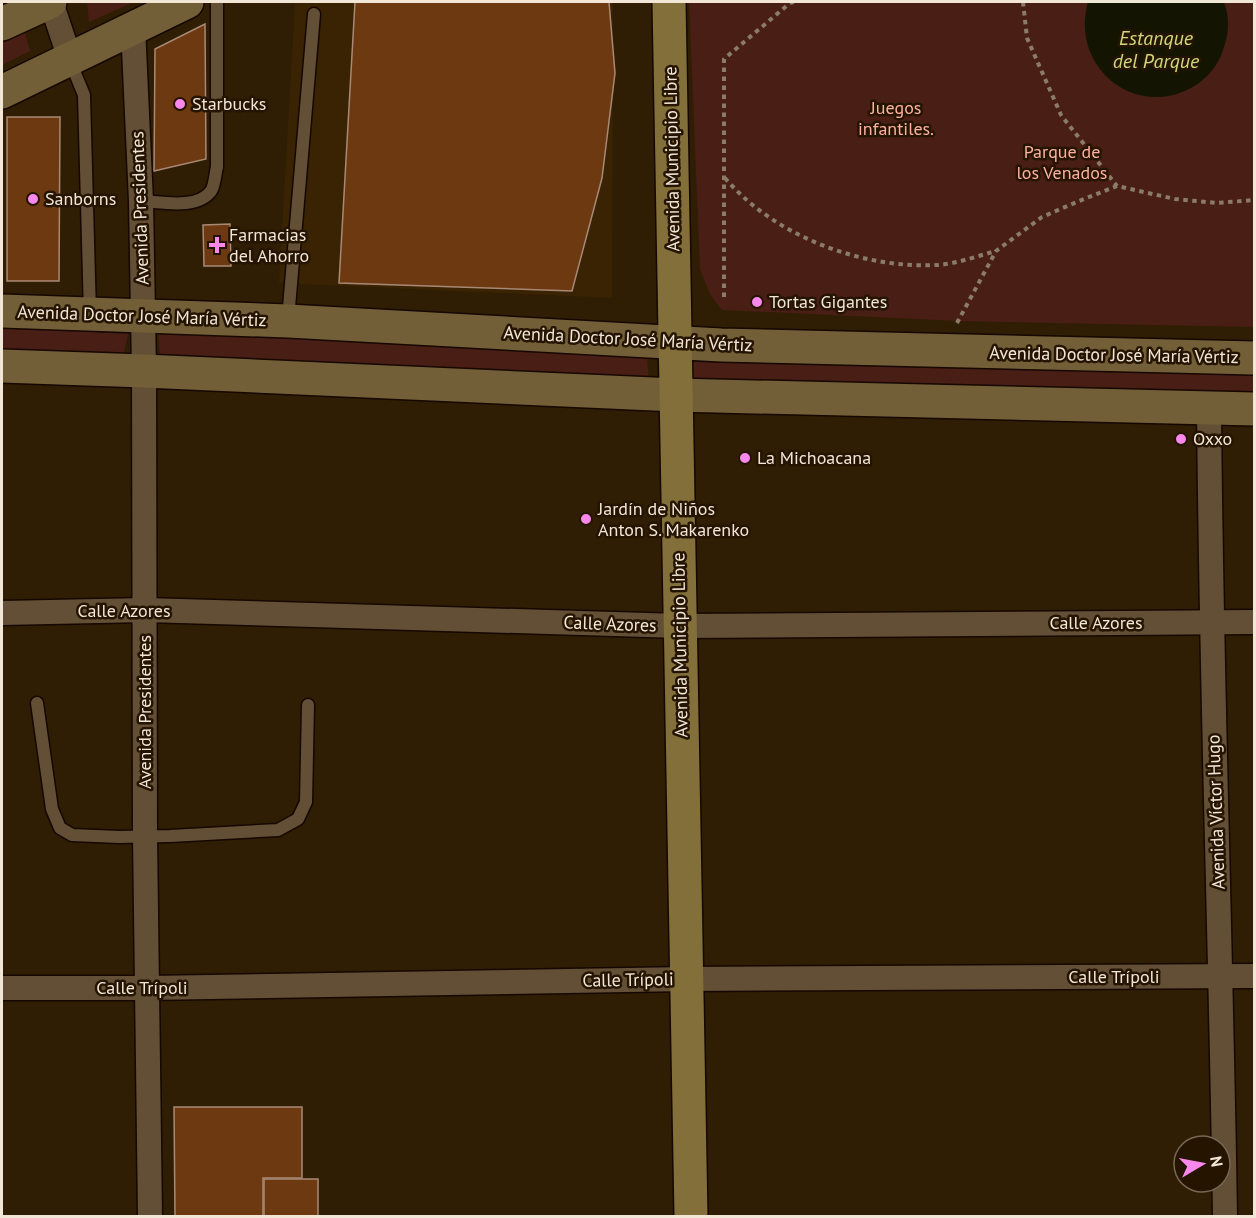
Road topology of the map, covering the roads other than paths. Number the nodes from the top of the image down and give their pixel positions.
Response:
1 (51, 2) edge
2 (187, 2) edge
3 (217, 2) edge
4 (669, 2) edge
5 (314, 14) dead end
6 (2, 24) edge
7 (133, 27) junction
8 (70, 60) junction
9 (2, 92) edge
10 (141, 201) junction
11 (2, 311) edge
12 (90, 315) junction
13 (143, 317) junction
14 (288, 321) junction
15 (674, 343) junction
16 (1254, 358) edge
17 (2, 366) edge
18 (144, 371) junction
19 (676, 395) junction
20 (1209, 407) junction
21 (1254, 409) edge
22 (146, 610) junction
23 (2, 613) edge
24 (1211, 622) junction
25 (1254, 622) edge
26 (679, 626) junction
27 (37, 703) dead end
28 (308, 705) dead end
29 (145, 836) junction
30 (1254, 976) edge
31 (1221, 977) junction
32 (687, 979) junction
33 (2, 988) edge
34 (148, 988) junction
35 (150, 1216) edge
36 (691, 1216) edge
37 (1225, 1216) edge

1 - 6 main road
1 - 8 street
2 - 7 main road
3 - 10 lane
4 - 15 main road, Avenida Municipio Libre
5 - 14 lane
7 - 8 main road
7 - 10 street, Avenida Presidentes
8 - 9 main road
8 - 12 lane
10 - 13 street, Avenida Presidentes
11 - 12 main road, Avenida Doctor José María Vértiz
12 - 13 main road, Avenida Doctor José María Vértiz
13 - 14 main road, Avenida Doctor José María Vértiz
13 - 18 street, Avenida Presidentes
14 - 15 main road, Avenida Doctor José María Vértiz
15 - 16 main road, Avenida Doctor José María Vértiz
15 - 19 main road, Avenida Municipio Libre
17 - 18 main road
18 - 19 main road
18 - 22 street, Avenida Presidentes
19 - 20 main road
19 - 26 main road, Avenida Municipio Libre
20 - 21 main road
20 - 24 street, Avenida Víctor Hugo
22 - 23 street, Calle Azores
22 - 26 street, Calle Azores
22 - 29 street, Avenida Presidentes
24 - 25 street, Calle Azores
24 - 26 street, Calle Azores
24 - 31 street, Avenida Víctor Hugo
26 - 32 main road, Avenida Municipio Libre
27 - 29 lane
28 - 29 lane
29 - 34 street, Avenida Presidentes
30 - 31 street, Calle Trípoli
31 - 32 street, Calle Trípoli
31 - 37 street, Avenida Víctor Hugo
32 - 34 street, Calle Trípoli
32 - 36 main road, Avenida Municipio Libre
33 - 34 street, Calle Trípoli
34 - 35 street, Avenida Presidentes

